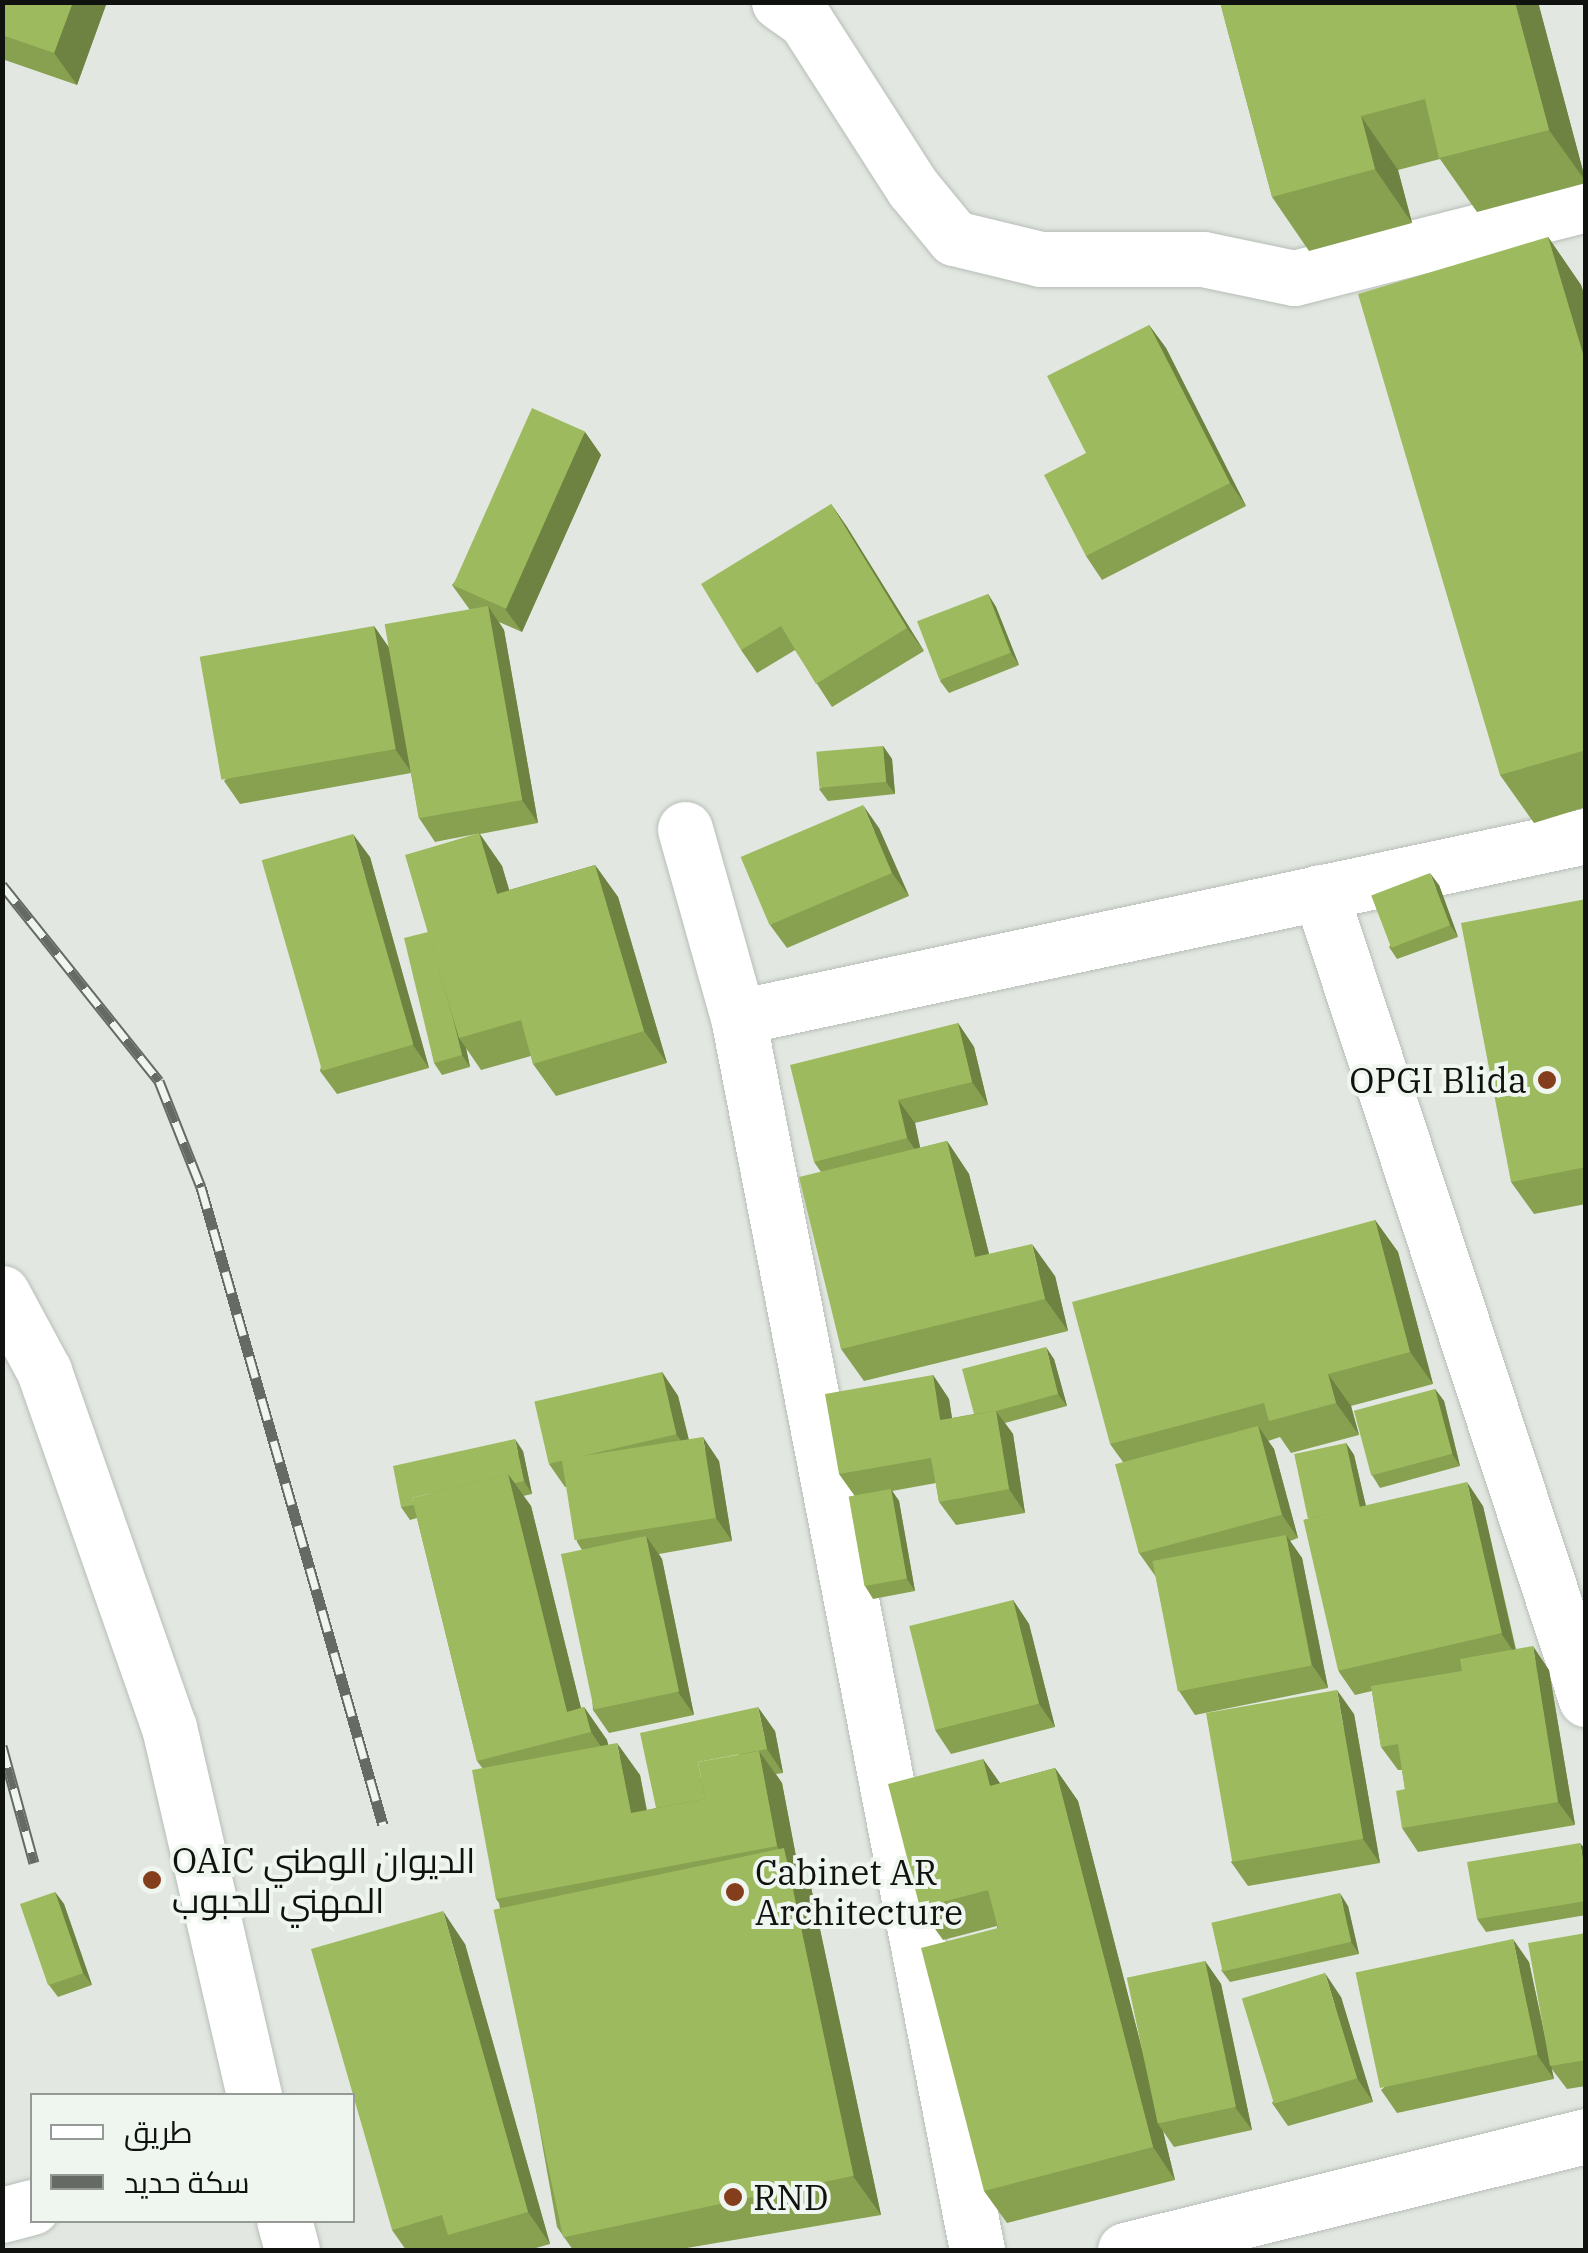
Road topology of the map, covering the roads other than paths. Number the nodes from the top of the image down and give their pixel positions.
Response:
1 (779, 2) edge
2 (1586, 204) edge
3 (685, 830) dead end
4 (1586, 836) edge
5 (1320, 892) junction
6 (738, 1017) junction
7 (2, 1293) edge
8 (1586, 1698) edge
9 (253, 2093) edge
10 (1586, 2136) edge
11 (30, 2208) edge
12 (2, 2215) edge
13 (285, 2223) edge
14 (292, 2250) edge
15 (977, 2250) edge
16 (1125, 2250) edge

1 - 2 street
3 - 6 street
4 - 5 street
5 - 6 street
5 - 8 street
6 - 15 street
7 - 9 street
10 - 16 street
11 - 12 street
13 - 14 street

